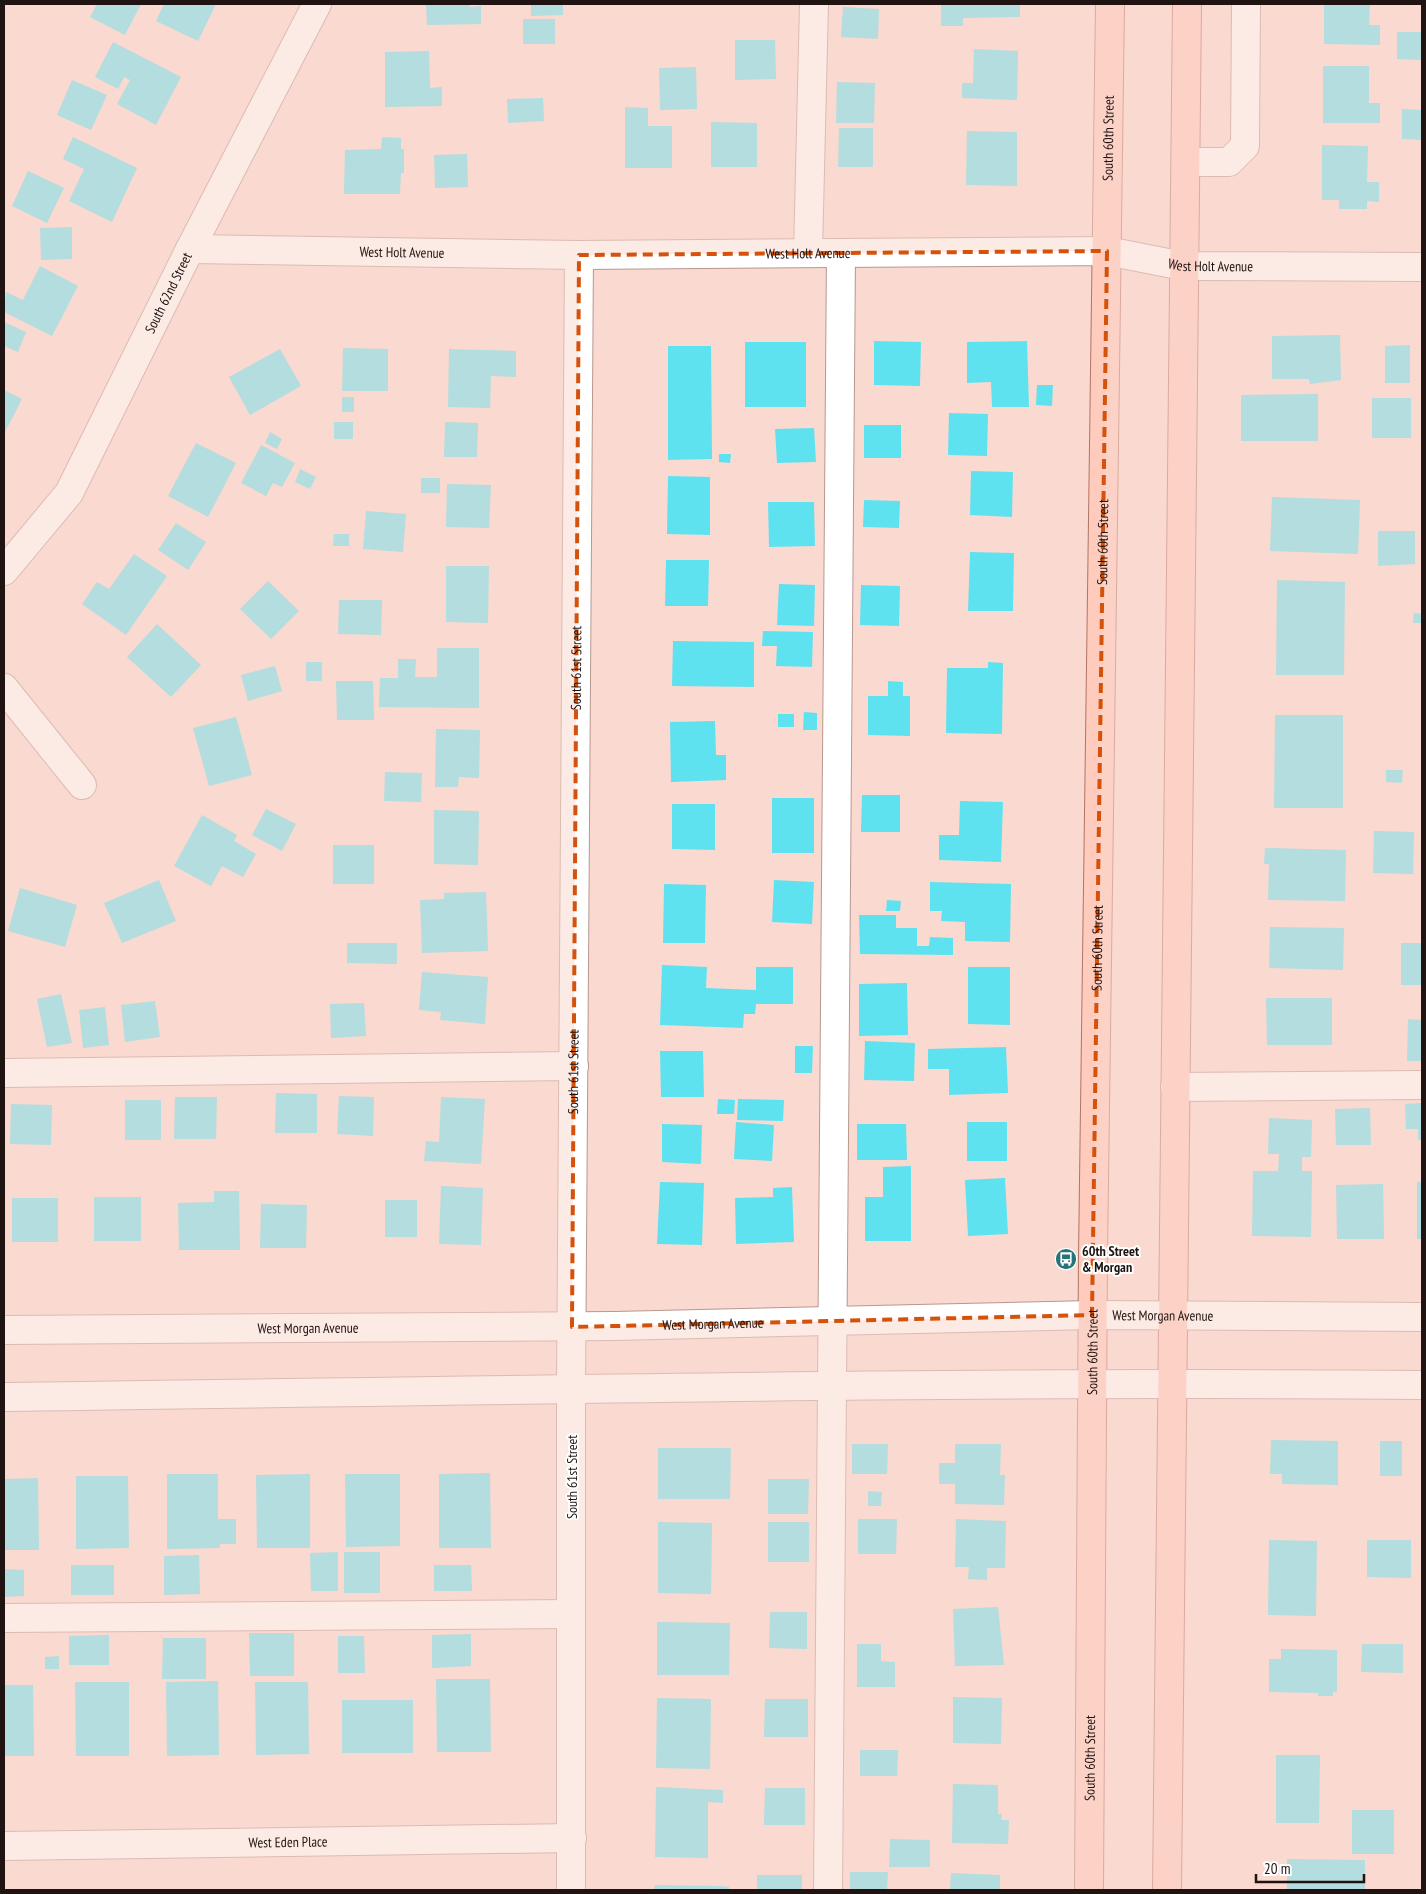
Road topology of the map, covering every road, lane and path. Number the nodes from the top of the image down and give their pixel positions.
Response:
1 (317, 4) edge
2 (814, 4) edge
3 (1110, 4) edge
4 (1187, 4) edge
5 (1246, 4) edge
6 (1186, 162) junction
7 (190, 248) junction
8 (1107, 251) junction
9 (808, 253) junction
10 (841, 253) junction
11 (579, 254) junction
12 (1183, 266) junction
13 (1422, 267) edge
14 (4, 571) edge
15 (4, 688) edge
16 (82, 785) dead end
17 (574, 1066) junction
18 (4, 1073) edge
19 (1422, 1085) edge
20 (1175, 1087) junction
21 (1092, 1315) junction
22 (1172, 1315) junction
23 (1422, 1317) edge
24 (834, 1321) junction
25 (572, 1327) junction
26 (4, 1330) edge
27 (1092, 1383) junction
28 (1171, 1383) junction
29 (831, 1385) junction
30 (1422, 1385) edge
31 (571, 1389) junction
32 (4, 1397) edge
33 (571, 1614) junction
34 (4, 1618) edge
35 (572, 1838) junction
36 (4, 1846) edge
37 (571, 1890) edge
38 (828, 1890) edge
39 (1088, 1890) edge
40 (1167, 1890) edge

1 - 7 street, South 62nd Street
2 - 9 street
3 - 8 main road, South 60th Street
4 - 6 main road
5 - 6 street
6 - 12 main road
7 - 11 street, West Holt Avenue
7 - 14 street, South 62nd Street
8 - 10 street, West Holt Avenue
8 - 12 street, West Holt Avenue
8 - 21 main road, South 60th Street
9 - 10 street, West Holt Avenue
9 - 11 street, West Holt Avenue
10 - 24 street
11 - 17 street, South 61st Street
12 - 13 street, West Holt Avenue
12 - 20 main road
15 - 16 street
17 - 18 street
17 - 25 street, South 61st Street
19 - 20 street
20 - 22 main road
21 - 22 street, West Morgan Avenue
21 - 24 street, West Morgan Avenue
21 - 27 main road, South 60th Street
22 - 23 street, West Morgan Avenue
22 - 28 main road
24 - 25 street, West Morgan Avenue
24 - 29 street
25 - 26 street, West Morgan Avenue
25 - 31 street, South 61st Street
27 - 28 street
27 - 29 street
27 - 39 main road, South 60th Street
28 - 30 street
28 - 40 main road
29 - 31 street
29 - 38 street
31 - 32 street
31 - 33 street, South 61st Street
33 - 34 street
33 - 35 street, South 61st Street
35 - 36 street, West Eden Place
35 - 37 street, South 61st Street

